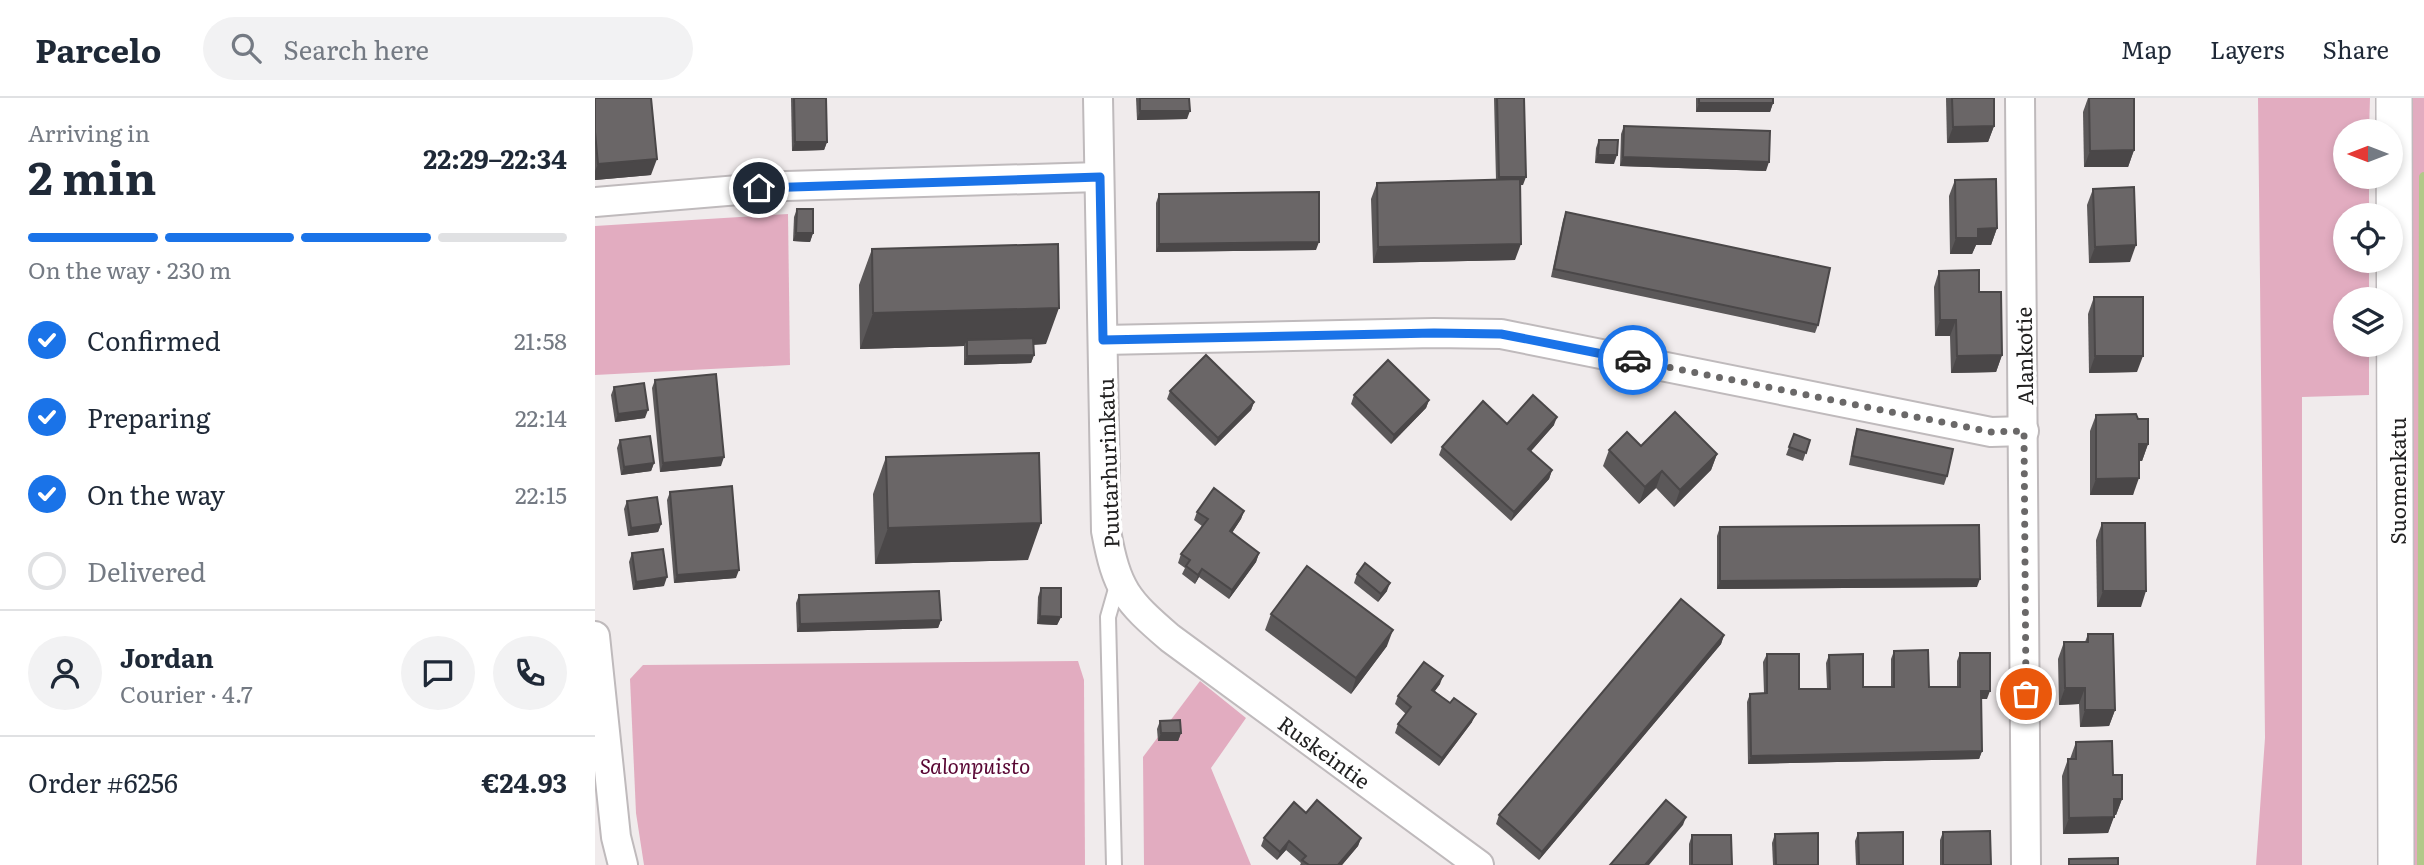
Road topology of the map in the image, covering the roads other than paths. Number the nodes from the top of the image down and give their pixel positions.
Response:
1 (1097, 98) edge
2 (2020, 98) edge
3 (2394, 98) edge
4 (1100, 177) junction
5 (595, 202) edge
6 (1103, 340) junction
7 (2024, 431) junction
8 (1118, 582) junction
9 (595, 636) edge
10 (1170, 638) joint
11 (623, 865) edge
12 (1114, 865) edge
13 (1479, 865) edge
14 (2025, 865) edge
15 (2396, 865) edge

1 - 4 street, Puutarhurinkatu
2 - 7 street, Alankotie
3 - 15 street, Suomenkatu
4 - 5 street
4 - 6 street, Puutarhurinkatu
6 - 7 street
6 - 8 street, Puutarhurinkatu
7 - 14 street, Alankotie
8 - 10 street, Puutarhurinkatu
8 - 12 lane
9 - 11 street
10 - 13 street, Ruskeintie

